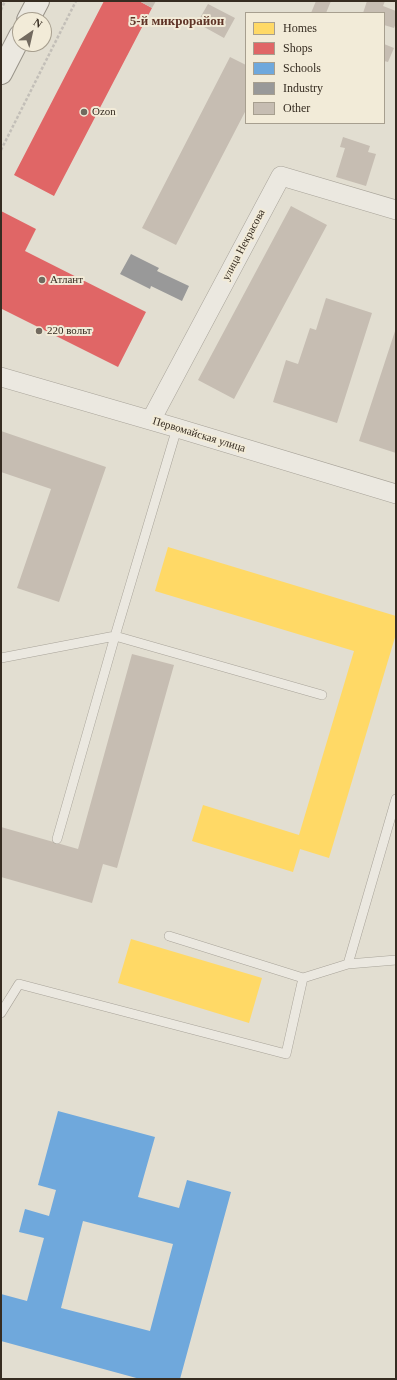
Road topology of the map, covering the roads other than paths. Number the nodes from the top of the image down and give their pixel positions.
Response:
1 (38, 1) edge
2 (32, 12) edge
3 (12, 52) edge
4 (1, 73) edge
5 (396, 210) edge
6 (1, 377) edge
7 (151, 420) junction
8 (177, 428) junction
9 (396, 494) edge
10 (115, 636) junction
11 (1, 658) edge
12 (322, 695) dead end
13 (396, 798) edge
14 (58, 839) dead end
15 (169, 936) dead end
16 (396, 960) edge
17 (348, 964) junction
18 (304, 978) junction
19 (1, 1013) edge

1 - 2 street
3 - 4 street
5 - 7 street, улица Некрасова
6 - 7 street, Первомайская улица
7 - 8 street, Первомайская улица
8 - 9 street, Первомайская улица
8 - 10 lane
10 - 11 lane
10 - 12 lane
10 - 14 lane
13 - 17 lane
15 - 18 lane
16 - 17 lane
17 - 18 lane
18 - 19 lane

